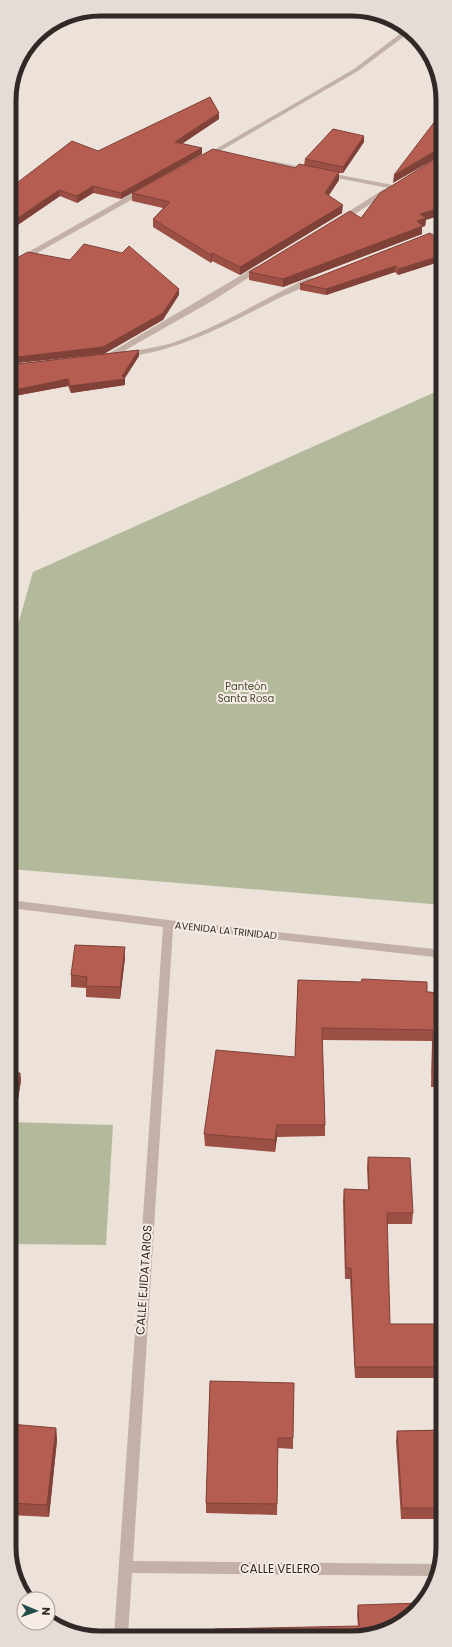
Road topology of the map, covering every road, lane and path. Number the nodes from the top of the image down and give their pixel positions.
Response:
1 (404, 34) edge
2 (215, 151) junction
3 (231, 155) edge
4 (202, 159) edge
5 (262, 161) edge
6 (147, 189) edge
7 (335, 222) edge
8 (436, 234) edge
9 (416, 242) edge
10 (16, 261) edge
11 (268, 263) edge
12 (316, 278) edge
13 (16, 905) edge
14 (168, 924) junction
15 (436, 953) edge
16 (125, 1567) junction
17 (433, 1570) edge
18 (121, 1631) edge

1 - 2 street
2 - 3 street
2 - 4 street
5 - 7 street
6 - 10 street
8 - 9 street
11 - 12 street
13 - 14 street, AVENIDA LA TRINIDAD
14 - 15 street, AVENIDA LA TRINIDAD
14 - 16 street, CALLE EJIDATARIOS
16 - 17 street, CALLE VELERO
16 - 18 street, CALLE EJIDATARIOS

